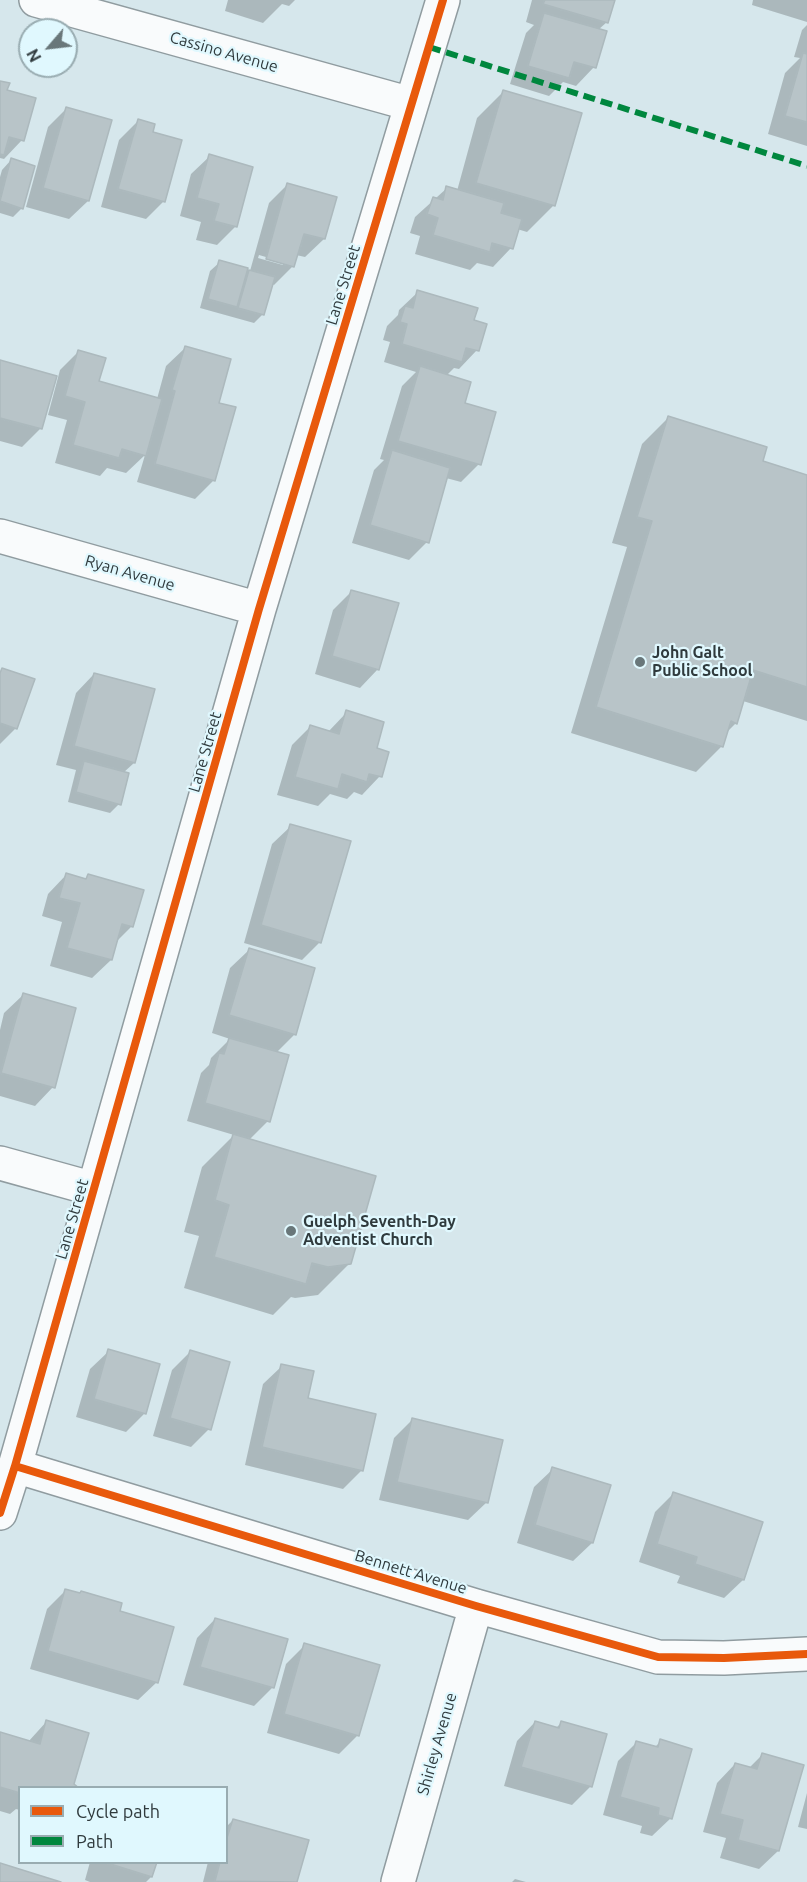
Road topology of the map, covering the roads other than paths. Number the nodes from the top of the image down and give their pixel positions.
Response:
1 (36, 0) edge
2 (443, 0) edge
3 (117, 11) edge
4 (411, 104) junction
5 (0, 536) edge
6 (260, 609) junction
7 (0, 1163) edge
8 (94, 1190) junction
9 (15, 1466) junction
10 (0, 1513) edge
11 (476, 1606) junction
12 (807, 1654) edge
13 (398, 1882) edge

1 - 3 street, Cassino Avenue
2 - 4 street, Lane Street
3 - 4 street, Cassino Avenue
4 - 6 street, Lane Street
5 - 6 street, Ryan Avenue
6 - 8 street, Lane Street
7 - 8 street
8 - 9 street, Lane Street
9 - 10 street, Lane Street
9 - 11 street, Bennett Avenue
11 - 12 street, Bennett Avenue
11 - 13 street, Shirley Avenue

